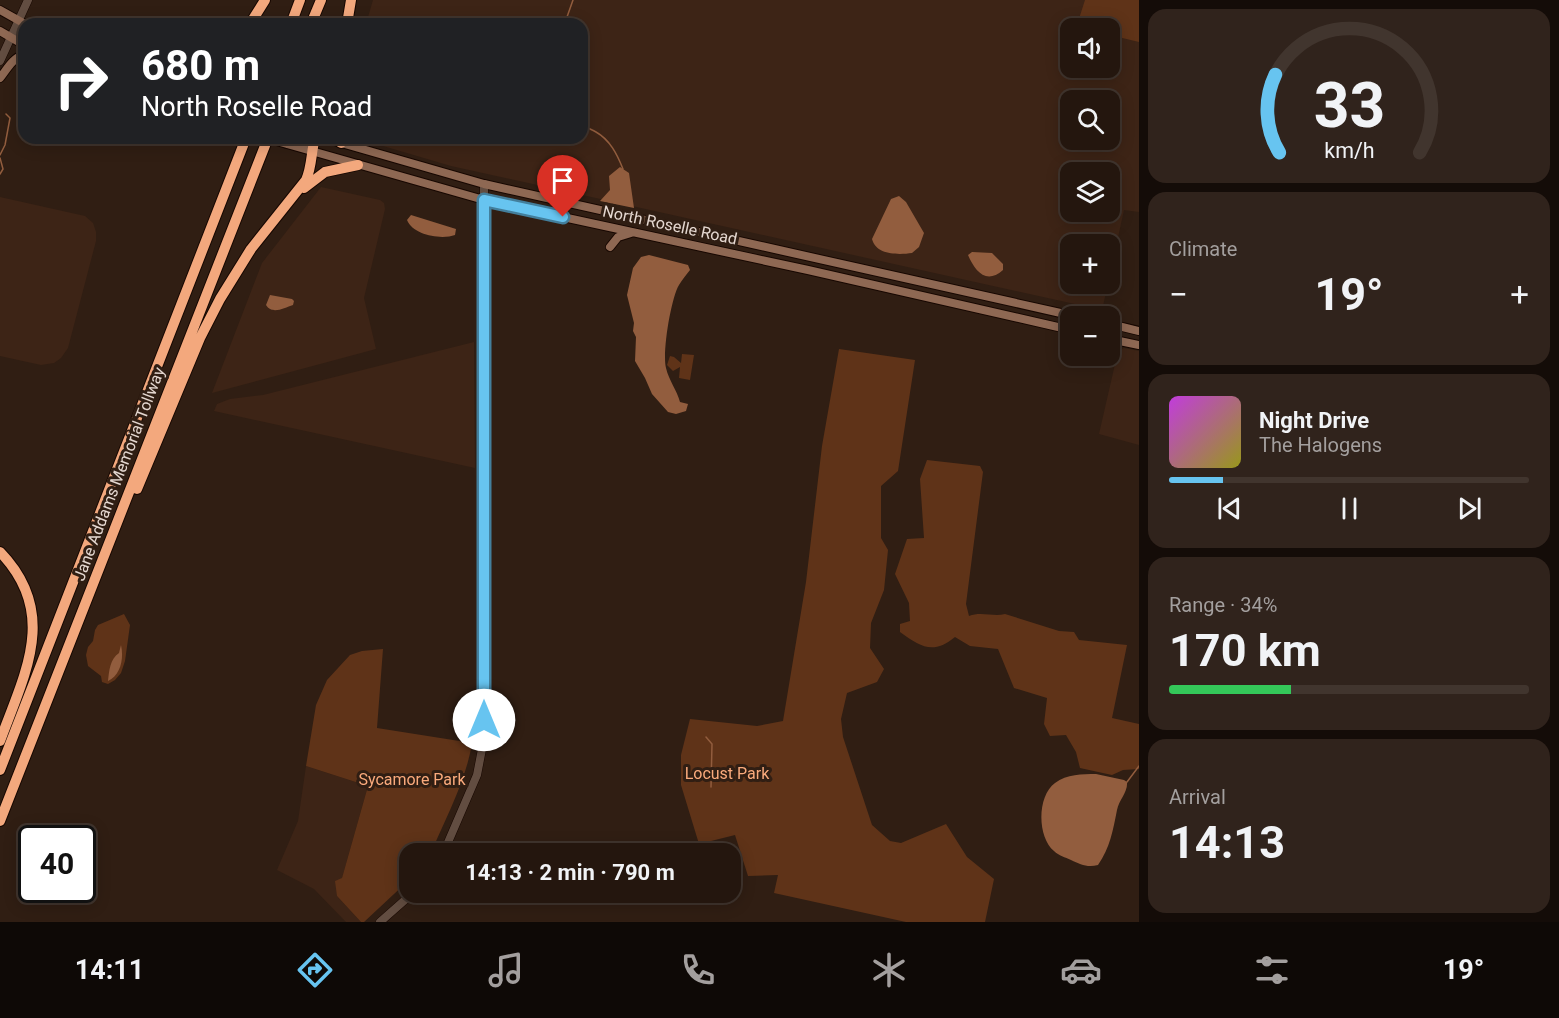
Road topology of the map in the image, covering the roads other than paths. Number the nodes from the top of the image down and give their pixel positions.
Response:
1 (28, 0) edge
2 (265, 0) edge
3 (300, 0) edge
4 (321, 0) edge
5 (351, 0) edge
6 (0, 10) edge
7 (24, 18) edge
8 (254, 18) edge
9 (293, 18) edge
10 (314, 18) edge
11 (348, 18) edge
12 (18, 19) edge
13 (18, 29) edge
14 (0, 31) edge
15 (11, 38) junction
16 (18, 42) edge
17 (18, 56) edge
18 (0, 62) edge
19 (0, 78) edge
20 (244, 144) edge
21 (265, 144) edge
22 (287, 144) edge
23 (313, 144) edge
24 (351, 144) edge
25 (311, 152) junction
26 (358, 165) junction
27 (484, 184) junction
28 (297, 194) junction
29 (484, 200) junction
30 (605, 226) junction
31 (633, 232) junction
32 (1060, 313) edge
33 (1120, 326) edge
34 (1060, 327) edge
35 (1139, 331) edge
36 (1120, 341) edge
37 (1139, 345) edge
38 (0, 552) edge
39 (102, 559) junction
40 (0, 741) edge
41 (0, 770) edge
42 (0, 821) edge
43 (448, 843) edge
44 (402, 903) edge
45 (380, 922) edge

1 - 7 street
2 - 8 highway
3 - 9 highway
4 - 10 highway
5 - 11 highway
6 - 12 main road
13 - 15 street
14 - 15 main road
15 - 16 main road
15 - 18 street
17 - 19 main road
20 - 41 highway, Jane Addams Memorial Tollway
21 - 39 highway, Jane Addams Memorial Tollway
22 - 25 main road, North Roselle Road, bridge
23 - 25 highway
24 - 27 main road, North Roselle Road
25 - 26 main road, North Roselle Road
25 - 28 highway
26 - 28 highway
26 - 29 main road, North Roselle Road
27 - 29 street
27 - 32 main road, North Roselle Road
28 - 39 highway
29 - 30 main road, North Roselle Road
29 - 43 street
30 - 31 main road, North Roselle Road
30 - 31 main road
31 - 34 main road, North Roselle Road
33 - 35 main road
36 - 37 main road
38 - 40 highway
39 - 42 highway, Jane Addams Memorial Tollway
44 - 45 street

